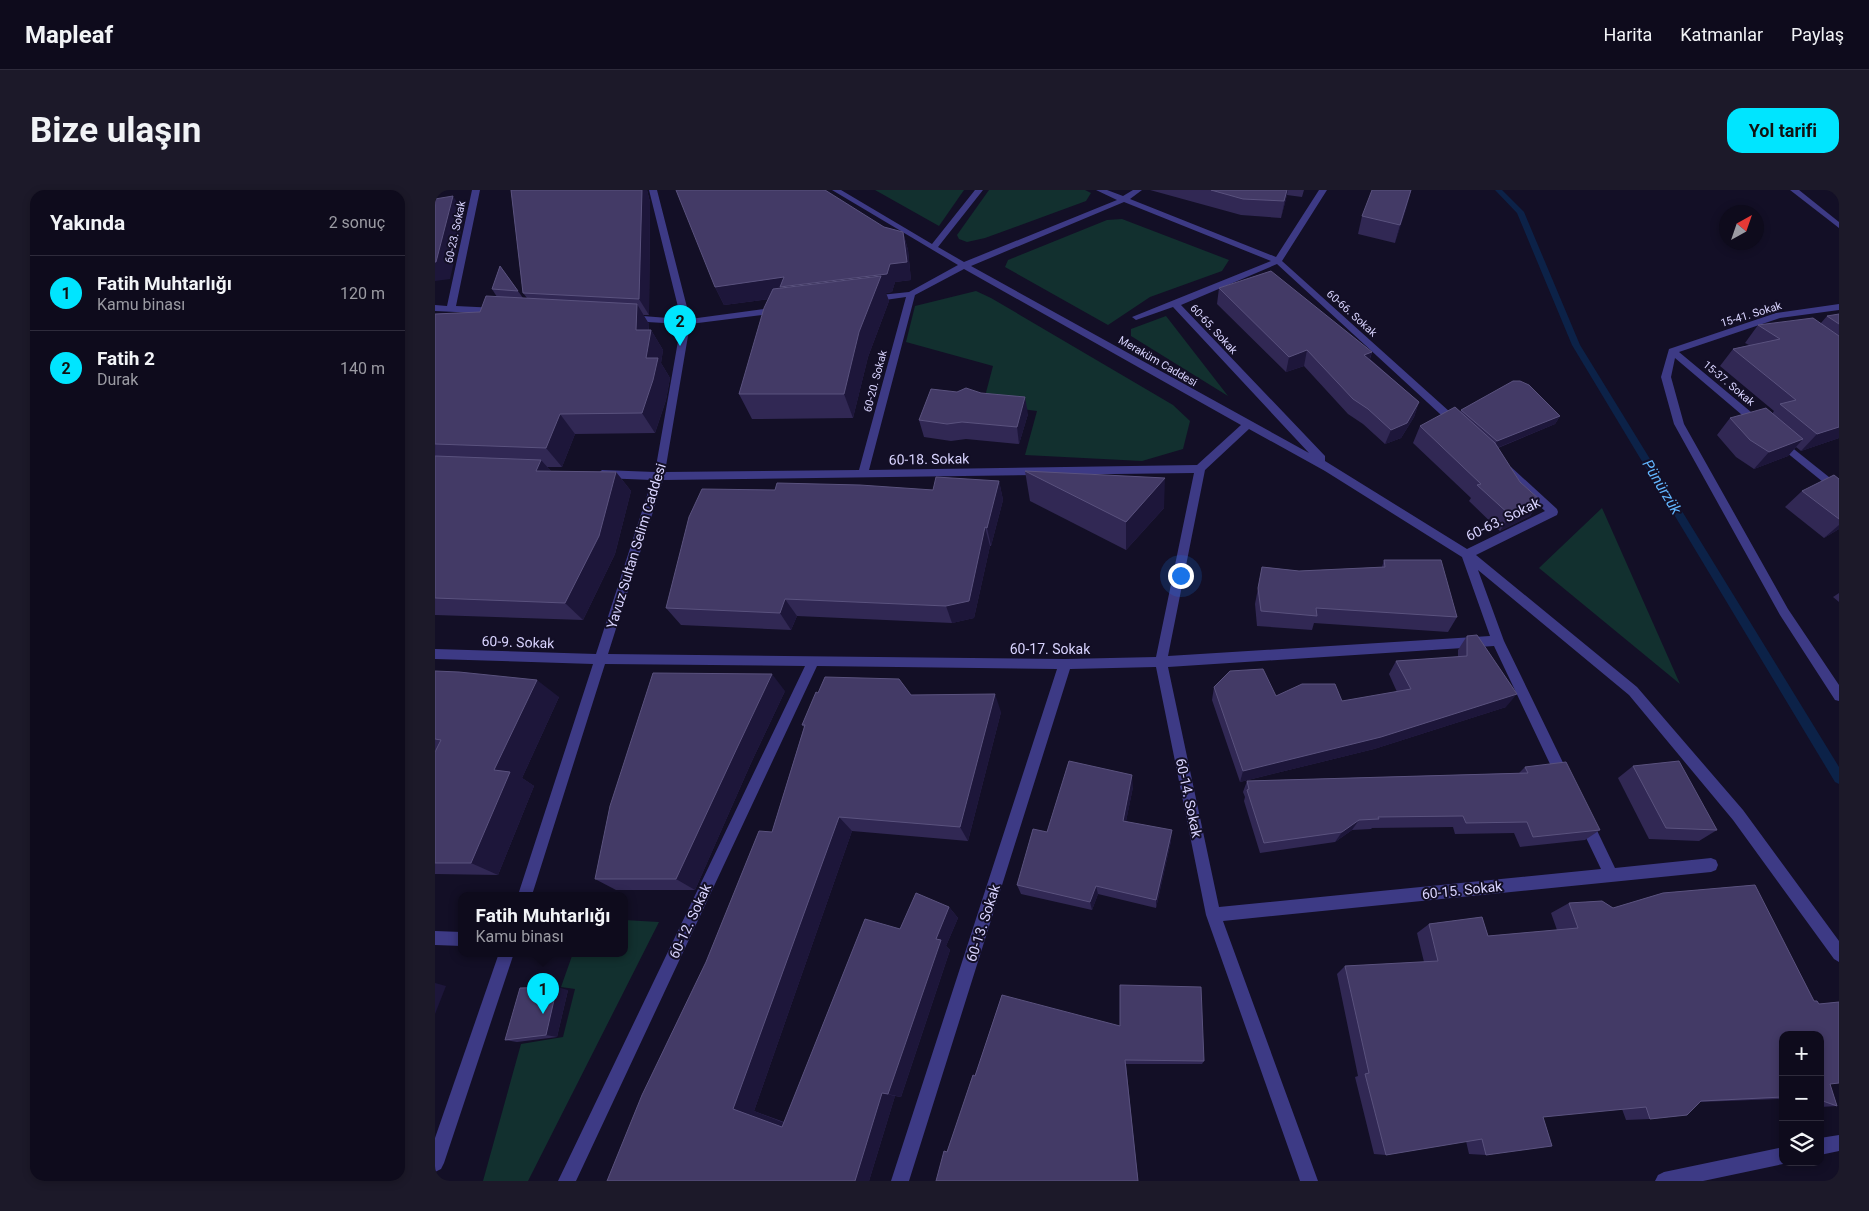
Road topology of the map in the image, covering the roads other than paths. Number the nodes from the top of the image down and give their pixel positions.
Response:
1 (475, 190) edge
2 (653, 190) edge
3 (836, 190) edge
4 (979, 190) edge
5 (1100, 190) edge
6 (1138, 190) edge
7 (1323, 190) edge
8 (1794, 190) edge
9 (1123, 200) junction
10 (1839, 226) edge
11 (933, 248) junction
12 (1278, 261) junction
13 (965, 265) junction
14 (911, 294) junction
15 (862, 300) edge
16 (1175, 304) junction
17 (1839, 307) edge
18 (435, 308) edge
19 (451, 308) junction
20 (793, 308) edge
21 (510, 311) edge
22 (1779, 316) junction
23 (617, 318) edge
24 (1136, 318) dead end
25 (686, 322) junction
26 (1794, 326) edge
27 (1671, 351) junction
28 (1248, 424) junction
29 (1466, 432) edge
30 (1502, 466) edge
31 (1329, 468) junction
32 (1200, 469) junction
33 (591, 474) edge
34 (863, 474) junction
35 (659, 476) junction
36 (1839, 492) edge
37 (1467, 554) junction
38 (1499, 641) junction
39 (435, 654) edge
40 (600, 659) junction
41 (813, 662) junction
42 (1161, 662) junction
43 (1065, 664) junction
44 (1839, 696) edge
45 (1572, 794) edge
46 (1581, 812) edge
47 (1711, 865) dead end
48 (1611, 875) junction
49 (526, 892) edge
50 (1213, 915) junction
51 (435, 938) edge
52 (458, 939) edge
53 (1839, 954) edge
54 (505, 957) edge
55 (1839, 1143) edge
56 (1824, 1146) edge
57 (1779, 1156) edge
58 (435, 1162) edge
59 (567, 1181) edge
60 (900, 1181) edge
61 (1309, 1181) edge
62 (1664, 1181) edge

1 - 19 street, 60-23. Sokak
2 - 25 street, Yavuz Sultan Selim Caddesi
3 - 11 street, Meraküm Caddesi
4 - 11 street
5 - 9 street, 60-66. Sokak
6 - 9 street
7 - 12 street
8 - 10 street
9 - 12 street, 60-66. Sokak
9 - 13 street
11 - 13 street, Meraküm Caddesi
12 - 16 street, 60-65. Sokak
12 - 29 street, 60-66. Sokak
13 - 14 street
13 - 28 street, Meraküm Caddesi
14 - 15 street
14 - 34 street, 60-20. Sokak
16 - 24 street
16 - 31 street, 60-65. Sokak
17 - 22 street, 15-41. Sokak
18 - 19 street
19 - 21 street
20 - 25 street
22 - 26 street
22 - 27 street, 15-41. Sokak
23 - 25 street
25 - 35 street, Yavuz Sultan Selim Caddesi
27 - 36 street, 15-37. Sokak
27 - 44 street
28 - 31 street, Meraküm Caddesi
28 - 32 street
30 - 37 street, 60-63. Sokak
31 - 37 street, Meraküm Caddesi
32 - 34 street, 60-18. Sokak
32 - 42 street, 60-14. Sokak
33 - 35 street, 60-18. Sokak
34 - 35 street, 60-18. Sokak
35 - 40 street, Yavuz Sultan Selim Caddesi
37 - 38 street
37 - 53 street, Meraküm Caddesi
38 - 42 street, 60-17. Sokak
38 - 45 street
39 - 40 street, 60-9. Sokak
40 - 41 street, 60-17. Sokak
40 - 49 street, Yavuz Sultan Selim Caddesi
41 - 43 street, 60-17. Sokak
41 - 59 street, 60-12. Sokak
42 - 43 street, 60-17. Sokak
42 - 50 street, 60-14. Sokak
43 - 60 street, 60-13. Sokak
46 - 48 street
47 - 48 street, 60-15. Sokak
48 - 50 street, 60-15. Sokak
50 - 61 street, 60-14. Sokak
51 - 52 street
54 - 58 street
55 - 56 street
57 - 62 street

